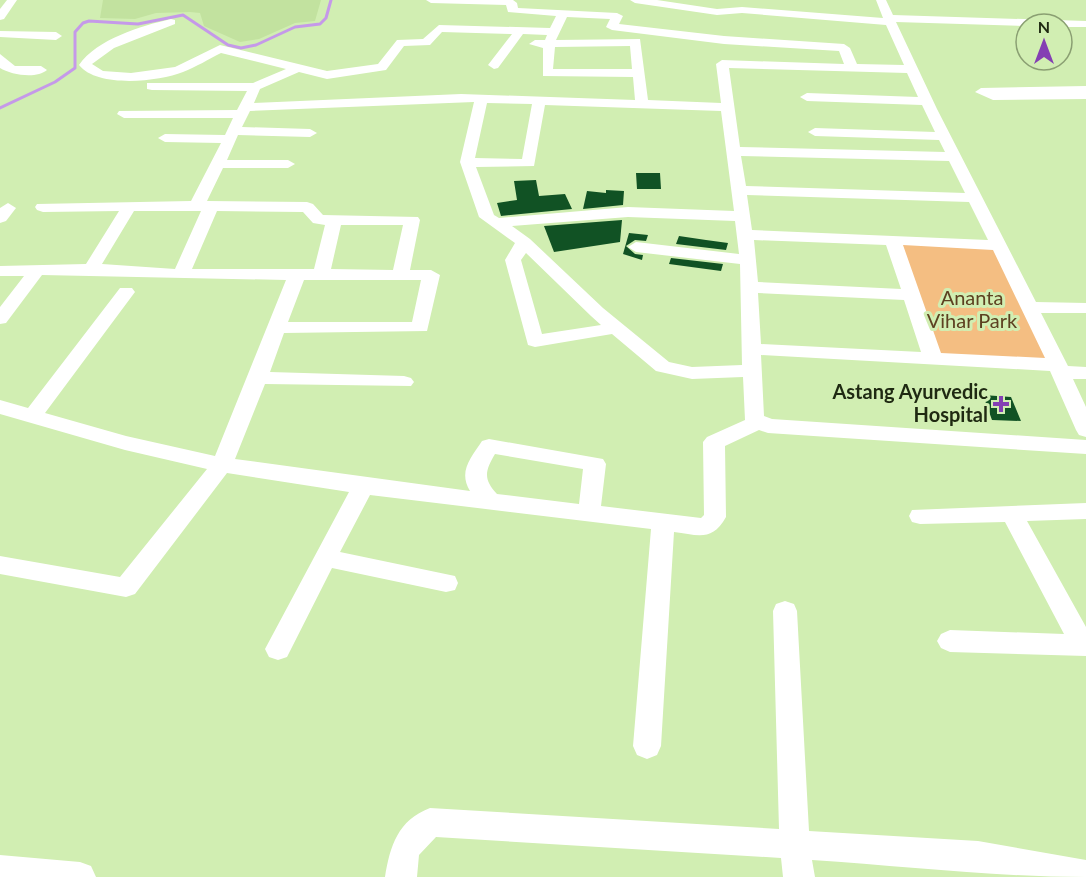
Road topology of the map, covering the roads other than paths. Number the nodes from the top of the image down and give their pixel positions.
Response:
1 (12, 0) edge
2 (431, 0) edge
3 (637, 0) edge
4 (881, 0) edge
5 (563, 13) junction
6 (0, 17) edge
7 (889, 20) junction
8 (171, 22) dead end
9 (1086, 24) edge
10 (519, 31) junction
11 (0, 34) edge
12 (56, 36) dead end
13 (551, 38) junction
14 (749, 42) junction
15 (510, 44) junction
16 (0, 58) edge
17 (494, 65) dead end
18 (753, 65) junction
19 (298, 68) junction
20 (852, 68) junction
21 (913, 69) junction
22 (41, 70) dead end
23 (639, 73) junction
24 (152, 86) dead end
25 (255, 87) junction
26 (323, 90) junction
27 (1086, 92) edge
28 (807, 98) junction
29 (481, 99) junction
30 (928, 101) junction
31 (539, 102) junction
32 (642, 105) junction
33 (728, 107) junction
34 (242, 111) junction
35 (124, 114) dead end
36 (310, 133) dead end
37 (231, 135) junction
38 (944, 136) junction
39 (165, 138) dead end
40 (734, 151) junction
41 (820, 153) junction
42 (954, 157) junction
43 (467, 162) junction
44 (217, 164) junction
45 (288, 164) dead end
46 (739, 189) junction
47 (974, 198) junction
48 (204, 206) junction
49 (43, 207) dead end
50 (129, 207) junction
51 (742, 216) junction
52 (334, 220) junction
53 (495, 223) junction
54 (745, 235) junction
55 (893, 240) junction
56 (524, 242) junction
57 (997, 245) junction
58 (636, 247) dead end
59 (748, 260) junction
60 (91, 269) junction
61 (37, 270) junction
62 (0, 271) edge
63 (181, 274) junction
64 (297, 274) junction
65 (321, 274) junction
66 (401, 274) junction
67 (749, 287) junction
68 (126, 292) dead end
69 (912, 295) junction
70 (1028, 306) junction
71 (1086, 308) edge
72 (0, 319) edge
73 (275, 328) junction
74 (615, 328) junction
75 (751, 349) junction
76 (933, 359) junction
77 (1060, 369) junction
78 (752, 371) junction
79 (1086, 373) edge
80 (258, 378) junction
81 (404, 382) dead end
82 (0, 407) edge
83 (34, 414) junction
84 (759, 422) junction
85 (1086, 430) edge
86 (1086, 447) edge
87 (222, 465) junction
88 (363, 486) junction
89 (489, 500) junction
90 (1086, 511) edge
91 (589, 512) junction
92 (1012, 514) junction
93 (920, 516) dead end
94 (663, 522) junction
95 (326, 558) junction
96 (0, 565) edge
97 (446, 583) dead end
98 (785, 611) dead end
99 (950, 641) dead end
100 (1085, 645) edge
101 (278, 649) dead end
102 (647, 746) dead end
103 (795, 844) junction
104 (0, 870) edge
105 (1086, 875) edge
106 (80, 877) edge
107 (401, 877) edge
108 (799, 877) edge

1 - 6 street
2 - 5 street
3 - 7 street
4 - 7 street
5 - 13 street
5 - 14 street
7 - 9 street
7 - 21 street
8 - 19 street
10 - 13 street
10 - 15 street
10 - 26 street
11 - 12 street
13 - 15 street
13 - 23 street
13 - 23 street
14 - 18 street
14 - 20 street
15 - 17 street
16 - 22 street
18 - 28 street
18 - 33 street
19 - 25 street
19 - 26 street
20 - 21 street
20 - 28 street
21 - 30 street
23 - 32 street
24 - 25 street
25 - 34 street
26 - 29 street
26 - 34 street
27 - 27 street
28 - 30 street
28 - 38 street
28 - 41 street
29 - 31 street
29 - 43 street
30 - 38 street
31 - 32 street
31 - 43 street
32 - 33 street
33 - 40 street
34 - 35 street
34 - 37 street
36 - 37 street
37 - 39 street
37 - 44 street
38 - 42 street
40 - 41 street
40 - 46 street
41 - 42 street
42 - 47 street
43 - 53 street
44 - 45 street
44 - 48 street
46 - 47 street
46 - 51 street
47 - 57 street
48 - 50 street
48 - 52 street
48 - 63 street
49 - 50 street
50 - 60 street
51 - 53 street
51 - 54 street
52 - 65 street
52 - 66 street
53 - 56 street
54 - 55 street
54 - 59 street
55 - 57 street
55 - 69 street
56 - 74 street
56 - 74 street
57 - 70 street
58 - 59 street
59 - 67 street
60 - 61 street
60 - 63 street
61 - 62 street
61 - 72 street
63 - 64 street
64 - 65 street
64 - 73 street
65 - 66 street
66 - 73 street
67 - 69 street
67 - 75 street
68 - 83 street
69 - 76 street
70 - 71 street
70 - 77 street
73 - 80 street
74 - 78 street
75 - 76 street
75 - 78 street
76 - 77 street
77 - 79 street
77 - 85 street
78 - 84 street
80 - 81 street
80 - 87 street
82 - 83 street
83 - 87 street
84 - 86 street
84 - 94 street
87 - 88 street
87 - 96 street
88 - 89 street
88 - 95 street
89 - 91 street
89 - 91 street
90 - 92 street
91 - 94 street
92 - 93 street
92 - 100 street
94 - 102 street
95 - 97 street
95 - 101 street
98 - 103 street
99 - 100 street
103 - 105 street
103 - 107 street
103 - 108 street
104 - 106 street

